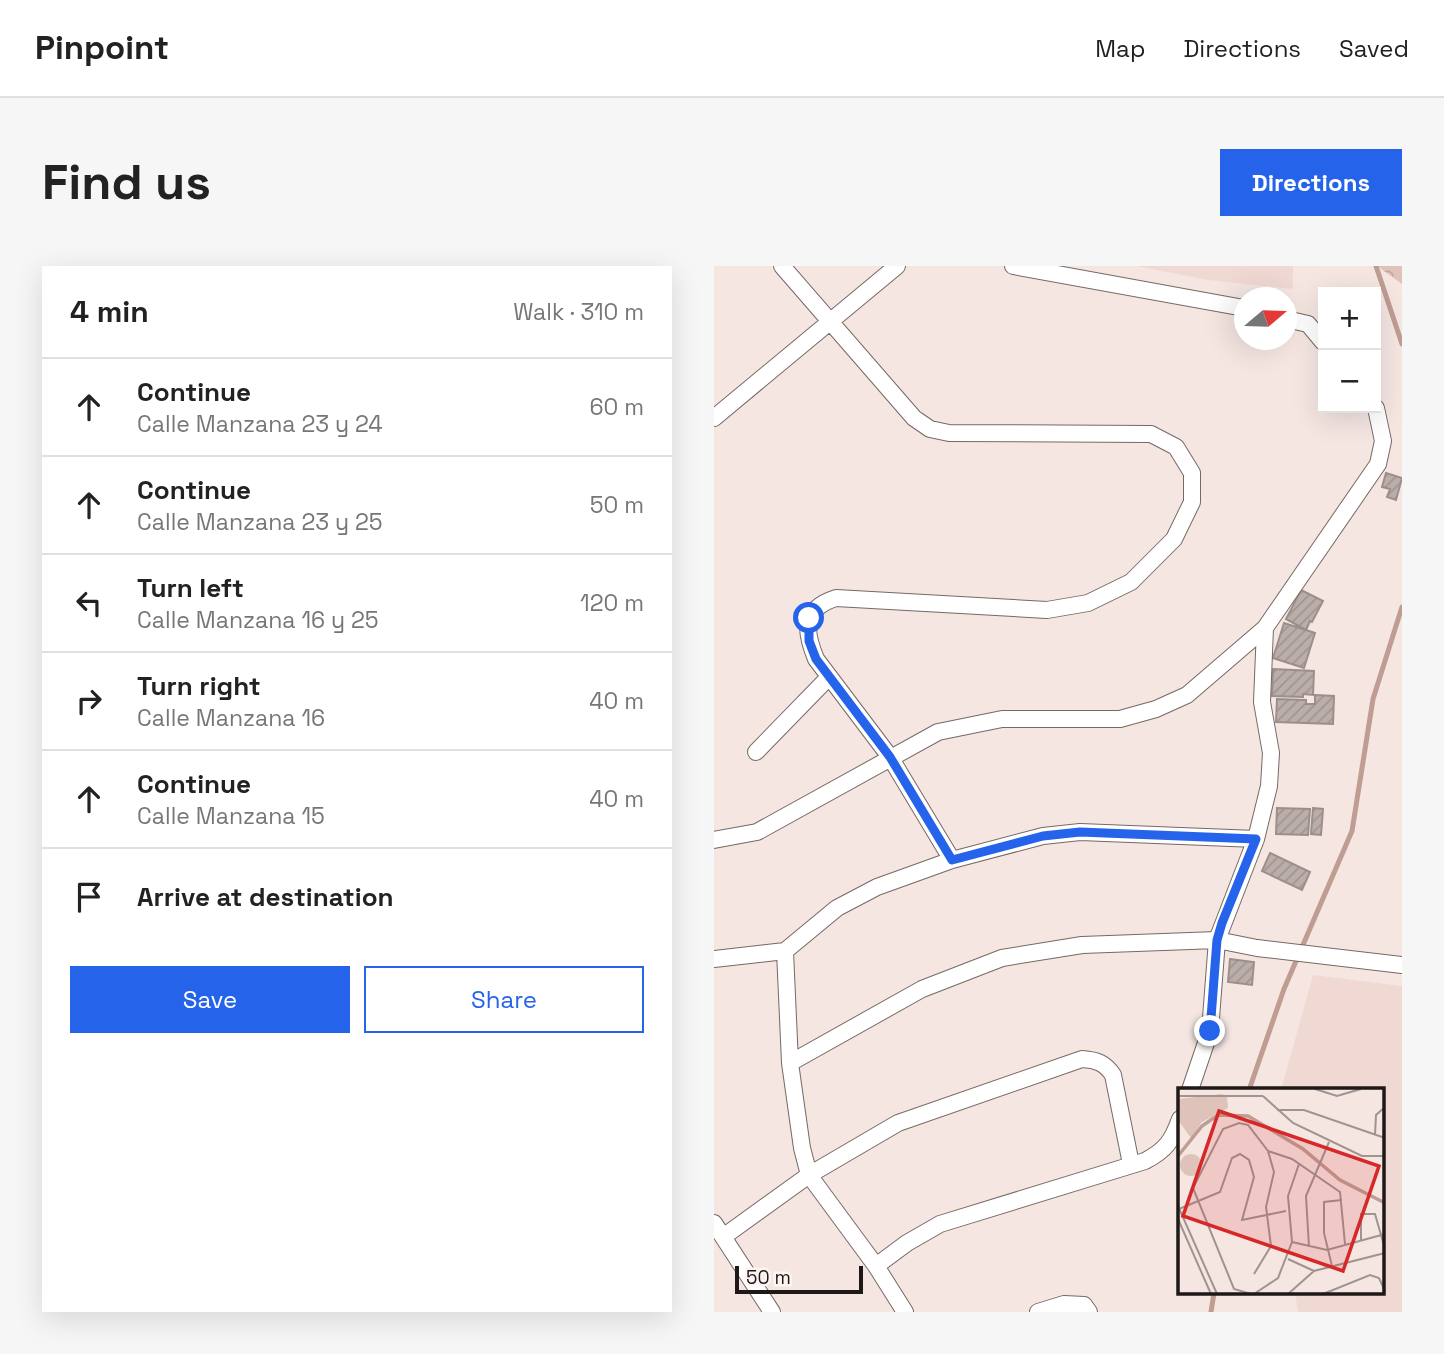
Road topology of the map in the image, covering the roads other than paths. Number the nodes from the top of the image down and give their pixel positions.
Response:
1 (782, 266) edge
2 (897, 266) edge
3 (1013, 266) edge
4 (1234, 306) edge
5 (1297, 321) edge
6 (829, 323) junction
7 (1318, 336) edge
8 (1377, 413) edge
9 (714, 418) edge
10 (1265, 628) junction
11 (829, 677) junction
12 (756, 752) dead end
13 (890, 757) junction
14 (1256, 839) junction
15 (714, 841) edge
16 (952, 860) junction
17 (1217, 940) junction
18 (785, 951) junction
19 (714, 959) edge
20 (1402, 965) edge
21 (790, 1063) junction
22 (1190, 1088) edge
23 (1178, 1125) edge
24 (1138, 1163) junction
25 (809, 1175) junction
26 (719, 1230) edge
27 (876, 1266) junction
28 (772, 1312) edge
29 (905, 1312) edge
30 (1038, 1312) edge
31 (1089, 1312) edge

1 - 6 street
2 - 6 street
3 - 4 street
5 - 7 street
6 - 9 street
6 - 11 street
8 - 10 street
10 - 13 street
10 - 14 street
11 - 12 street
11 - 13 street
13 - 15 street
13 - 16 street
14 - 16 street
14 - 17 street
16 - 18 street
17 - 20 street
17 - 21 street
17 - 22 street
18 - 19 street
18 - 21 street
21 - 25 street
23 - 24 street
24 - 25 street
24 - 27 street
25 - 26 street
25 - 27 street
26 - 28 street
27 - 29 street
30 - 31 street

